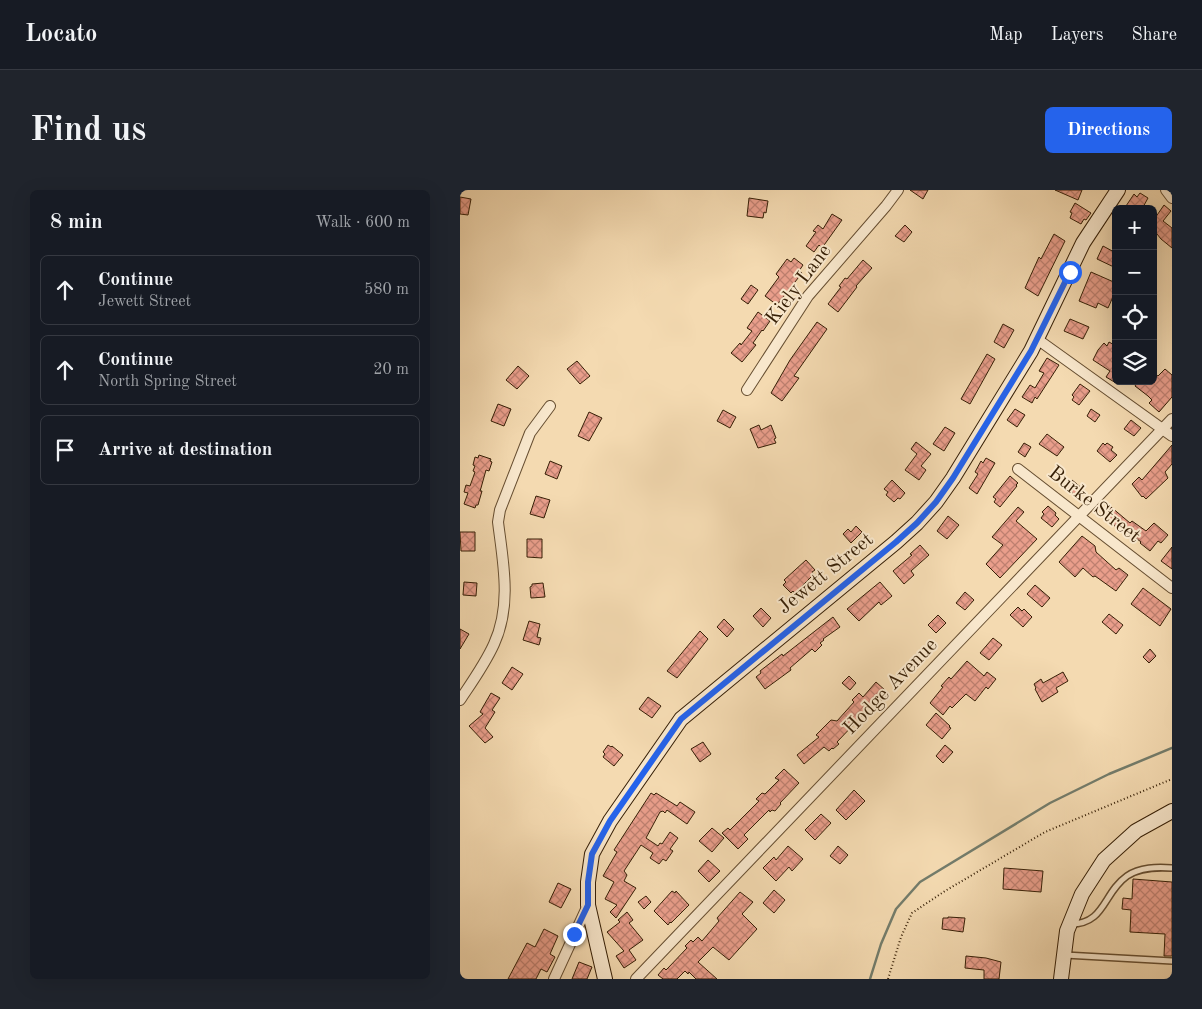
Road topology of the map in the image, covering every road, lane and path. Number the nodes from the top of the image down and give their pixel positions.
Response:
1 (898, 190) edge
2 (1118, 190) edge
3 (1166, 190) edge
4 (1172, 198) edge
5 (1038, 339) junction
6 (747, 390) dead end
7 (550, 406) dead end
8 (1172, 419) edge
9 (1162, 429) junction
10 (1172, 436) edge
11 (1018, 469) dead end
12 (1079, 515) junction
13 (1172, 588) edge
14 (460, 700) edge
15 (1172, 779) edge
16 (1172, 811) edge
17 (1172, 868) edge
18 (588, 905) junction
19 (1070, 924) junction
20 (1064, 956) junction
21 (1172, 961) edge
22 (554, 979) edge
23 (605, 979) edge
24 (636, 979) edge
25 (888, 979) edge
26 (1065, 979) edge

1 - 6 street, Kiely Lane
2 - 5 street, Jewett Street
3 - 4 street
5 - 9 street
5 - 18 street, Jewett Street
7 - 14 street
8 - 9 street, Hodge Avenue
9 - 10 street
9 - 12 street, Hodge Avenue
11 - 12 street, Burke Street
12 - 13 street, Burke Street
12 - 24 street, Hodge Avenue
15 - 25 path
16 - 19 street
17 - 19 lane
18 - 22 street
18 - 23 street, Jewett Street
19 - 20 street
20 - 21 lane
20 - 26 street

